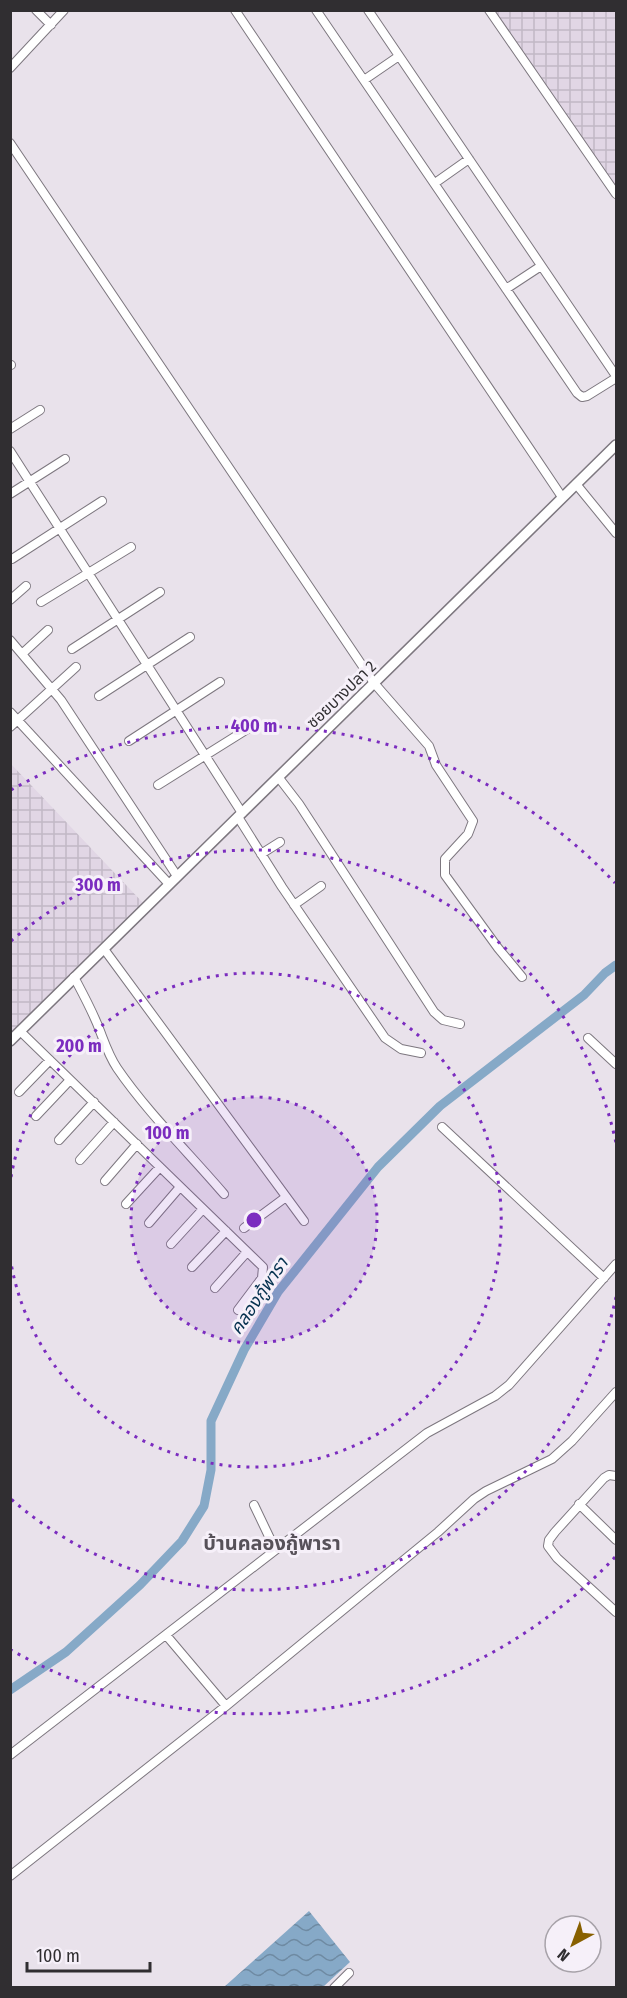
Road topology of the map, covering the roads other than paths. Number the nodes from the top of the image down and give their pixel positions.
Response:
1 (36, 10) edge
2 (64, 10) edge
3 (235, 10) edge
4 (316, 10) edge
5 (368, 10) edge
6 (489, 10) edge
7 (51, 25) junction
8 (399, 56) junction
9 (12, 63) edge
10 (364, 80) junction
11 (10, 143) edge
12 (469, 159) junction
13 (435, 183) junction
14 (616, 194) edge
15 (542, 266) junction
16 (506, 289) junction
17 (616, 377) edge
18 (40, 410) dead end
19 (10, 429) edge
20 (616, 445) edge
21 (10, 451) edge
22 (65, 459) dead end
23 (30, 482) junction
24 (576, 484) junction
25 (10, 494) edge
26 (562, 497) junction
27 (102, 501) dead end
28 (59, 528) junction
29 (616, 533) edge
30 (131, 547) dead end
31 (12, 559) dead end
32 (88, 573) junction
33 (26, 586) dead end
34 (160, 592) dead end
35 (10, 600) edge
36 (41, 602) dead end
37 (118, 619) junction
38 (48, 630) dead end
39 (190, 637) dead end
40 (10, 639) edge
41 (72, 649) dead end
42 (23, 653) junction
43 (147, 664) junction
44 (76, 667) dead end
45 (220, 682) dead end
46 (374, 683) junction
47 (53, 689) junction
48 (99, 696) dead end
49 (176, 710) junction
50 (10, 712) edge
51 (18, 720) junction
52 (10, 727) edge
53 (249, 728) dead end
54 (129, 741) dead end
55 (205, 755) junction
56 (279, 778) junction
57 (158, 785) dead end
58 (240, 815) junction
59 (280, 842) dead end
60 (161, 852) junction
61 (261, 854) junction
62 (150, 863) junction
63 (177, 876) junction
64 (169, 884) junction
65 (321, 886) dead end
66 (294, 906) junction
67 (104, 949) junction
68 (74, 977) junction
69 (522, 977) dead end
70 (460, 1024) dead end
71 (20, 1031) junction
72 (588, 1038) dead end
73 (10, 1041) edge
74 (421, 1053) dead end
75 (50, 1060) junction
76 (616, 1064) edge
77 (70, 1080) junction
78 (19, 1092) dead end
79 (94, 1102) junction
80 (36, 1116) dead end
81 (114, 1122) junction
82 (442, 1127) dead end
83 (59, 1140) dead end
84 (137, 1144) junction
85 (80, 1160) dead end
86 (160, 1167) junction
87 (105, 1181) dead end
88 (180, 1187) junction
89 (224, 1194) dead end
90 (286, 1197) junction
91 (126, 1204) dead end
92 (203, 1209) junction
93 (304, 1221) dead end
94 (149, 1223) dead end
95 (244, 1228) dead end
96 (226, 1231) junction
97 (171, 1244) dead end
98 (247, 1251) junction
99 (616, 1264) edge
100 (192, 1267) dead end
101 (604, 1278) junction
102 (215, 1288) dead end
103 (238, 1310) dead end
104 (616, 1392) edge
105 (616, 1476) edge
106 (579, 1504) junction
107 (254, 1505) dead end
108 (616, 1540) edge
109 (275, 1549) junction
110 (616, 1612) edge
111 (166, 1635) junction
112 (226, 1706) junction
113 (10, 1755) edge
114 (10, 1876) edge
115 (349, 1973) dead end
116 (334, 1988) edge

1 - 7 street
2 - 7 street
3 - 26 street
4 - 10 street
5 - 8 street
6 - 14 street
7 - 9 street
8 - 10 street
8 - 12 street
10 - 13 street
11 - 46 street
12 - 13 street
12 - 15 street
13 - 16 street
15 - 16 street
15 - 17 street
16 - 17 street
18 - 19 street
20 - 24 street, ซอยบางปลา 2
21 - 23 street
22 - 23 street
23 - 25 street
23 - 28 street
24 - 26 street, ซอยบางปลา 2
24 - 29 street
26 - 46 street, ซอยบางปลา 2
27 - 28 street
28 - 31 street
28 - 32 street
30 - 32 street
32 - 36 street
32 - 37 street
33 - 35 street
34 - 37 street
37 - 41 street
37 - 43 street
38 - 42 street
39 - 43 street
40 - 42 street
42 - 47 street
43 - 48 street
43 - 49 street
44 - 47 street
45 - 49 street
46 - 56 street, ซอยบางปลา 2
46 - 69 street
47 - 51 street
47 - 60 street
49 - 54 street
49 - 55 street
50 - 51 street
51 - 52 street
51 - 62 street
53 - 55 street
55 - 57 street
55 - 58 street
56 - 58 street, ซอยบางปลา 2
56 - 70 street
58 - 61 street
58 - 63 street, ซอยบางปลา 2
59 - 61 street
60 - 62 street
60 - 63 street
61 - 66 street
62 - 64 street
63 - 64 street, ซอยบางปลา 2
64 - 67 street, ซอยบางปลา 2
65 - 66 street
66 - 74 street
67 - 68 street, ซอยบางปลา 2
67 - 90 street
68 - 71 street, ซอยบางปลา 2
68 - 89 street
71 - 73 street, ซอยบางปลา 2
71 - 75 street
72 - 76 street
75 - 77 street
75 - 78 street
77 - 79 street
77 - 80 street
79 - 81 street
79 - 83 street
81 - 84 street
81 - 85 street
82 - 101 street
84 - 86 street
84 - 87 street
86 - 88 street
86 - 91 street
88 - 92 street
88 - 94 street
90 - 93 street
90 - 95 street
92 - 96 street
92 - 97 street
96 - 98 street
96 - 100 street
98 - 102 street
98 - 103 street
99 - 101 street
101 - 109 street
104 - 112 street
105 - 106 street
106 - 108 street
106 - 110 street
107 - 109 street
109 - 111 street
111 - 112 street
111 - 113 street
112 - 114 street
115 - 116 street

